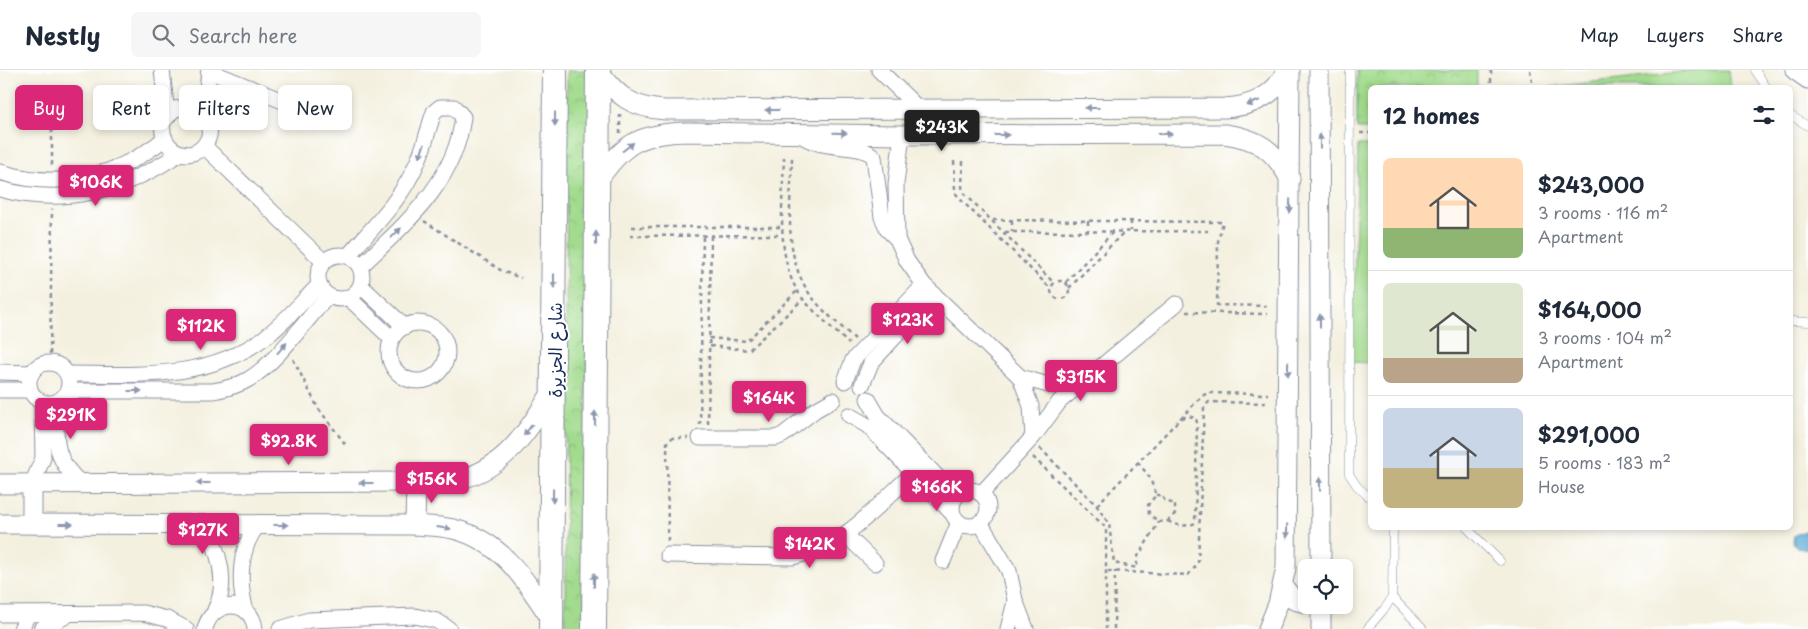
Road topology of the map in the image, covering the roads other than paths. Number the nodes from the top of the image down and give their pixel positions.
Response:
1 (162, 70) edge
2 (209, 70) edge
3 (555, 70) edge
4 (598, 70) edge
5 (880, 70) edge
6 (1289, 70) edge
7 (1319, 70) edge
8 (1350, 70) edge
9 (1755, 70) edge
10 (1795, 70) edge
11 (1808, 79) edge
12 (164, 85) edge
13 (208, 85) edge
14 (1765, 85) edge
15 (278, 99) edge
16 (1225, 108) junction
17 (919, 109) junction
18 (688, 110) junction
19 (1793, 117) edge
20 (1808, 126) edge
21 (162, 130) edge
22 (210, 130) edge
23 (688, 132) junction
24 (797, 132) junction
25 (1224, 134) junction
26 (902, 135) junction
27 (164, 139) junction
28 (204, 146) junction
29 (180, 153) junction
30 (0, 172) edge
31 (1290, 179) junction
32 (52, 181) junction
33 (596, 183) junction
34 (0, 189) edge
35 (52, 197) junction
36 (896, 239) junction
37 (348, 256) junction
38 (324, 262) junction
39 (360, 267) junction
40 (361, 286) junction
41 (324, 290) junction
42 (929, 290) junction
43 (348, 298) junction
44 (1171, 308) road end
45 (1793, 321) edge
46 (1808, 322) edge
47 (405, 327) junction
48 (392, 339) junction
49 (0, 372) edge
50 (32, 373) junction
51 (68, 374) junction
52 (1020, 377) junction
53 (845, 381) junction
54 (1076, 386) junction
55 (554, 389) junction
56 (0, 390) edge
57 (30, 390) junction
58 (68, 391) junction
59 (865, 392) junction
60 (833, 400) junction
61 (49, 402) junction
62 (849, 415) junction
63 (704, 438) road end
64 (1029, 441) junction
65 (912, 473) junction
66 (416, 482) junction
67 (81, 483) junction
68 (0, 484) edge
69 (32, 484) junction
70 (981, 494) junction
71 (956, 496) junction
72 (1368, 496) edge
73 (956, 518) junction
74 (980, 522) junction
75 (0, 524) edge
76 (32, 524) junction
77 (203, 524) junction
78 (258, 525) junction
79 (415, 525) junction
80 (1393, 530) edge
81 (1469, 530) edge
82 (846, 535) junction
83 (668, 555) road end
84 (1321, 559) edge
85 (943, 561) dead end
86 (1500, 561) dead end
87 (220, 563) junction
88 (875, 563) dead end
89 (242, 564) junction
90 (1284, 586) junction
91 (1392, 597) junction
92 (1015, 600) junction
93 (1298, 601) edge
94 (214, 612) junction
95 (0, 614) edge
96 (28, 614) junction
97 (71, 614) junction
98 (1321, 614) edge
99 (404, 618) junction
100 (167, 619) junction
101 (251, 619) edge
102 (1373, 622) junction
103 (551, 624) edge
104 (596, 627) edge
105 (282, 628) edge
106 (22, 629) edge
107 (41, 629) edge
108 (186, 629) edge
109 (205, 629) edge
110 (425, 629) edge
111 (449, 629) edge
112 (1008, 629) edge
113 (1026, 629) edge
114 (1268, 629) edge
115 (1321, 629) edge
116 (1367, 629) edge
117 (1380, 629) edge
118 (1423, 629) edge

1 - 12 street
2 - 13 street
2 - 15 street
3 -> 55 main road, شارع الجزيرة
4 - 18 street
4 - 33 main road
5 - 17 street
6 -> 16 street
6 - 31 street
84 -> 7 street
8 - 72 lane
9 - 14 lane
10 - 11 street
16 -> 17 street
16 - 25 street
17 -> 18 street
18 - 23 street
19 - 20 lane
21 - 27 street
22 - 28 street
23 - 24 street
33 -> 23 street
24 -> 26 street
24 - 36 street
26 -> 25 street
25 - 31 street
26 - 36 street
27 - 29 street
27 - 32 street
28 - 29 street
28 - 38 street
29 - 35 street
30 - 32 street
31 -> 90 street
32 - 35 street
104 -> 33 main road
34 - 35 street
36 - 42 street
37 - 38 street
37 - 39 street
39 -> 37 street
38 - 41 street
39 - 40 street
40 - 43 street
40 - 47 street
41 - 43 street
41 - 51 street
58 -> 41 street
42 - 52 street
42 - 53 street
42 - 59 street
43 - 48 street
44 - 54 street
45 - 46 lane
47 - 48 street
47 - 48 street
49 - 50 street
50 - 51 street
50 - 57 street
51 - 58 street
52 - 54 street
52 - 64 street
53 - 59 street
53 - 60 street
54 - 64 street
55 -> 66 street
55 -> 103 main road, شارع الجزيرة
56 - 57 street
57 - 61 street
58 - 61 street
59 - 62 street
59 - 71 street
60 - 62 street
60 - 63 street
61 - 67 street
61 - 69 street
62 - 65 street
64 - 70 street
65 - 73 street
65 - 82 street
66 -> 67 street
66 - 79 street
67 - 69 street
68 - 69 street
69 - 76 street
70 - 71 street
70 - 74 street
71 - 73 street
73 - 74 street
73 - 85 street
74 - 92 street
75 - 76 street
76 -> 77 street
77 - 78 street
77 - 87 street
78 -> 79 street
78 - 89 street
79 -> 103 street
80 - 91 lane
81 - 86 lane
82 - 83 street
82 - 88 street
87 - 89 street
87 - 94 street
89 - 101 street
90 - 93 street
90 - 114 street
91 - 102 lane
91 - 118 lane
92 - 112 street
92 - 113 street
94 - 100 street
94 - 101 street
94 - 109 street
95 - 96 street
96 - 97 street
96 - 106 street
97 - 100 street
97 - 107 street
98 - 115 street
99 - 105 street
99 - 110 street
99 - 111 street
100 - 108 street
101 - 105 street
102 - 116 lane
102 - 117 lane

